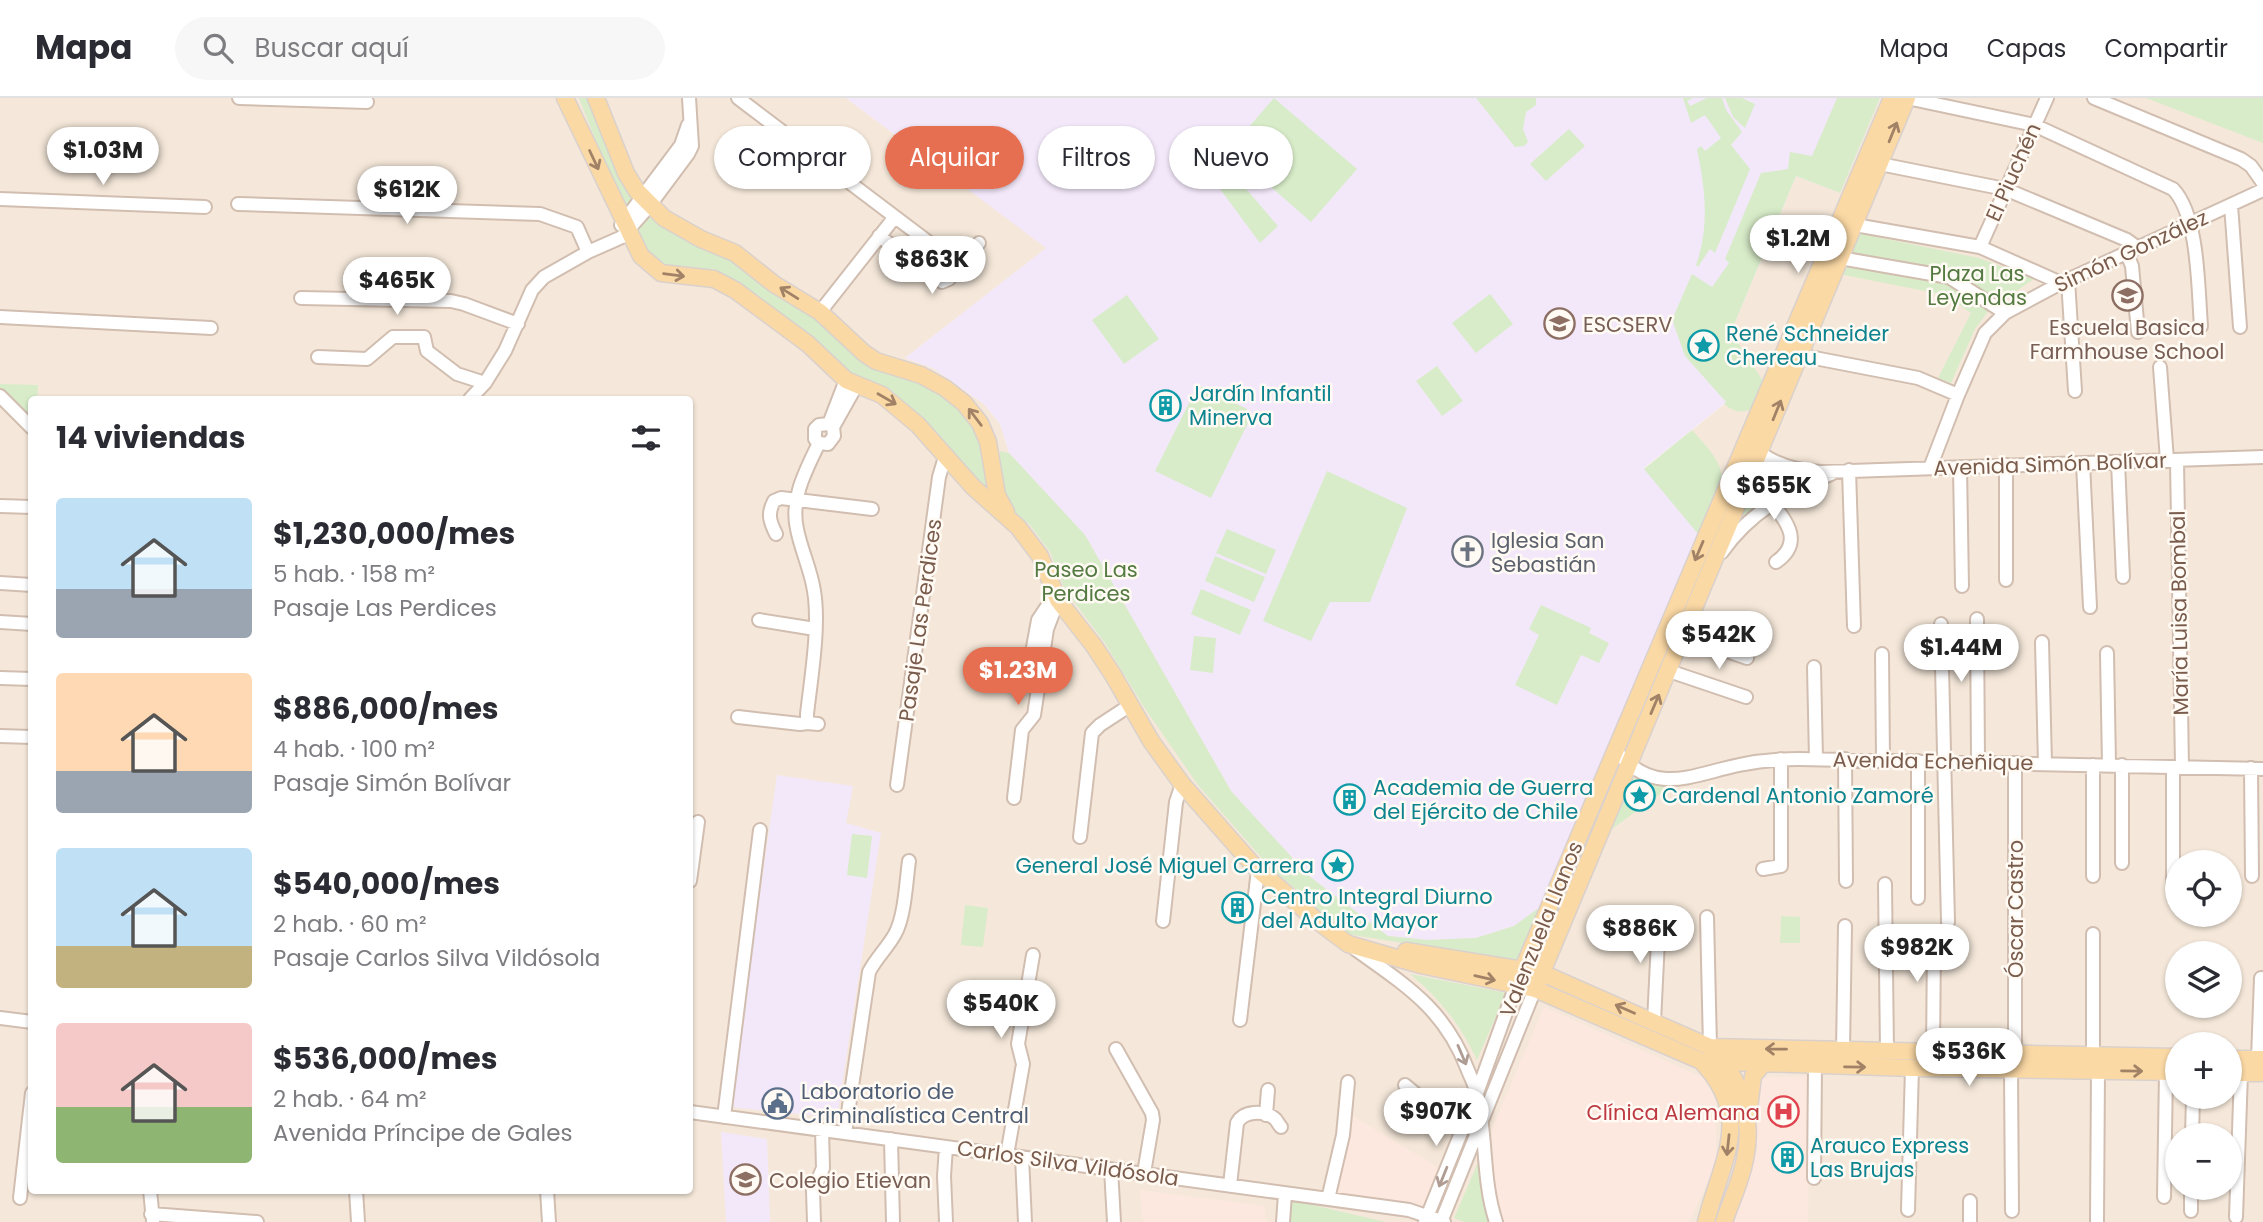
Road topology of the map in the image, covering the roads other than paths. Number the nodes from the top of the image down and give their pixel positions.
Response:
1 (239, 98) edge
2 (565, 98) edge
3 (596, 98) edge
4 (689, 98) edge
5 (738, 98) edge
6 (1892, 98) edge
7 (1907, 98) edge
8 (2047, 98) edge
9 (2094, 98) edge
10 (368, 102) dead end
11 (2034, 125) junction
12 (1880, 164) junction
13 (2263, 183) edge
14 (2005, 189) junction
15 (2263, 190) edge
16 (0, 199) edge
17 (647, 202) junction
18 (238, 204) dead end
19 (2231, 205) junction
20 (205, 207) dead end
21 (894, 218) junction
22 (2191, 223) junction
23 (1855, 225) junction
24 (622, 232) junction
25 (879, 236) junction
26 (979, 243) dead end
27 (1980, 247) junction
28 (2133, 251) junction
29 (588, 252) junction
30 (1840, 258) junction
31 (960, 266) junction
32 (2064, 282) junction
33 (302, 298) dead end
34 (820, 312) junction
35 (2004, 313) junction
36 (0, 317) edge
37 (518, 324) junction
38 (2201, 326) dead end
39 (2240, 327) dead end
40 (211, 328) dead end
41 (2138, 332) dead end
42 (1800, 355) junction
43 (318, 357) dead end
44 (2160, 367) dead end
45 (485, 383) junction
46 (851, 383) junction
47 (2075, 391) dead end
48 (1958, 395) junction
49 (0, 396) edge
50 (473, 396) edge
51 (28, 424) edge
52 (1747, 442) junction
53 (1760, 453) junction
54 (945, 457) junction
55 (2263, 457) edge
56 (2172, 460) junction
57 (2118, 462) junction
58 (2082, 463) junction
59 (2006, 465) junction
60 (1960, 467) junction
61 (1930, 468) junction
62 (1843, 471) junction
63 (994, 481) junction
64 (973, 487) junction
65 (797, 499) junction
66 (1772, 503) junction
67 (0, 506) edge
68 (28, 507) edge
69 (872, 509) dead end
70 (1018, 527) junction
71 (776, 534) dead end
72 (1776, 562) dead end
73 (1710, 573) junction
74 (2123, 577) dead end
75 (2006, 580) dead end
76 (0, 583) edge
77 (28, 585) edge
78 (1962, 586) dead end
79 (1057, 597) junction
80 (2090, 607) dead end
81 (1977, 619) dead end
82 (759, 620) dead end
83 (0, 622) edge
84 (28, 624) edge
85 (1941, 624) dead end
86 (1854, 626) dead end
87 (815, 629) junction
88 (1684, 636) junction
89 (2042, 642) dead end
90 (2107, 653) dead end
91 (1882, 654) dead end
92 (1748, 658) dead end
93 (1814, 667) dead end
94 (1669, 671) junction
95 (0, 678) edge
96 (28, 679) edge
97 (1027, 680) dead end
98 (1746, 697) dead end
99 (1129, 706) junction
100 (738, 716) dead end
101 (0, 736) edge
102 (28, 737) edge
103 (1616, 751) junction
104 (1782, 759) junction
105 (1816, 759) junction
106 (1845, 759) junction
107 (1883, 760) junction
108 (1918, 761) junction
109 (1944, 761) junction
110 (1978, 762) junction
111 (2015, 763) junction
112 (2045, 764) junction
113 (2093, 765) junction
114 (2116, 765) junction
115 (1629, 767) junction
116 (2177, 767) junction
117 (2257, 768) edge
118 (1182, 784) junction
119 (897, 785) dead end
120 (1014, 798) dead end
121 (698, 822) dead end
122 (760, 830) dead end
123 (1080, 837) dead end
124 (2174, 850) edge
125 (693, 859) edge
126 (909, 861) dead end
127 (2122, 863) dead end
128 (1763, 869) dead end
129 (1258, 870) junction
130 (2093, 876) dead end
131 (2252, 876) dead end
132 (1846, 881) dead end
133 (1885, 884) dead end
134 (1918, 898) dead end
135 (1707, 917) dead end
136 (1659, 920) dead end
137 (1163, 921) dead end
138 (1948, 922) dead end
139 (1845, 926) dead end
140 (2093, 934) dead end
141 (1934, 942) dead end
142 (1348, 944) junction
143 (1032, 955) dead end
144 (1542, 973) junction
145 (1519, 977) junction
146 (2261, 978) dead end
147 (1535, 989) junction
148 (0, 1018) edge
149 (1240, 1020) dead end
150 (28, 1022) edge
151 (1654, 1022) junction
152 (1116, 1049) dead end
153 (1843, 1050) junction
154 (1887, 1051) junction
155 (1933, 1052) junction
156 (1705, 1054) junction
157 (2015, 1054) junction
158 (2165, 1059) edge
159 (2242, 1061) edge
160 (1724, 1063) junction
161 (2096, 1063) junction
162 (1763, 1064) junction
163 (2261, 1064) edge
164 (1815, 1066) junction
165 (1912, 1068) junction
166 (2011, 1070) junction
167 (2165, 1071) edge
168 (2242, 1071) edge
169 (1349, 1082) dead end
170 (1405, 1085) dead end
171 (1268, 1090) dead end
172 (1477, 1093) junction
173 (2170, 1109) edge
174 (2235, 1109) edge
175 (693, 1112) edge
176 (1266, 1115) junction
177 (724, 1116) junction
178 (1481, 1123) junction
179 (1281, 1127) dead end
180 (28, 1128) edge
181 (1748, 1128) junction
182 (822, 1130) junction
183 (1461, 1132) junction
184 (845, 1133) junction
185 (891, 1139) junction
186 (946, 1147) junction
187 (1007, 1155) junction
188 (1022, 1157) junction
189 (1111, 1169) junction
190 (1144, 1173) junction
191 (1814, 1178) dead end
192 (1230, 1185) junction
193 (150, 1194) edge
194 (356, 1194) edge
195 (547, 1194) edge
196 (1285, 1194) junction
197 (2164, 1197) dead end
198 (20, 1198) dead end
199 (1328, 1199) junction
200 (2191, 1200) edge
201 (1970, 1201) dead end
202 (1908, 1210) dead end
203 (2191, 1211) dead end
204 (2012, 1212) dead end
205 (2236, 1217) dead end
206 (152, 1218) edge
207 (1426, 1219) edge
208 (257, 1222) edge
209 (358, 1222) edge
210 (549, 1222) edge
211 (814, 1222) edge
212 (893, 1222) edge
213 (946, 1222) edge
214 (1025, 1222) edge
215 (1114, 1222) edge
216 (1283, 1222) edge
217 (1442, 1222) edge
218 (1496, 1222) edge
219 (1706, 1222) edge
220 (1724, 1222) edge
221 (1970, 1222) edge
222 (2097, 1222) edge

1 - 10 street
2 -> 24 main road
3 - 17 main road
4 - 17 street
5 - 21 street
6 - 52 main road, Valenzuela Llanos
7 - 11 street
12 -> 7 main road, Valenzuela Llanos
8 - 11 street, El Piuchén
9 - 13 street
11 - 14 street, El Piuchén
11 - 22 street
12 - 14 street
12 - 23 main road, Valenzuela Llanos
14 - 27 street, El Piuchén
14 - 28 street
15 - 19 street, Simón González
16 - 20 street
17 - 24 street
34 -> 17 main road
18 - 29 street
19 - 22 street, Simón González
19 - 39 street
21 - 25 street
21 - 31 street
22 - 28 street, Simón González
22 - 38 street
23 - 27 street
23 - 30 main road, Valenzuela Llanos
24 - 29 street
24 -> 46 main road
25 - 31 street
25 - 34 street
26 - 31 street
27 - 32 street
28 - 32 street, Simón González
28 - 41 street
29 - 37 street
30 - 35 street
30 - 42 main road, Valenzuela Llanos
32 - 35 street, Simón González
32 - 47 street
33 - 37 street
63 -> 34 main road
35 - 48 street, Simón González
36 - 40 street
37 - 45 street
42 - 48 street
53 -> 42 main road, Valenzuela Llanos
43 - 45 street
44 - 56 street, María Luisa Bombal
45 - 50 street
46 -> 54 main road
46 - 65 street
48 - 61 street, Simón González
49 - 51 street
52 - 53 street, Avenida Simón Bolívar
52 -> 103 main road, Valenzuela Llanos
53 - 62 street, Avenida Simón Bolívar
53 - 73 main road, Valenzuela Llanos
54 - 64 main road
54 - 119 street, Pasaje Las Perdices
55 - 56 street, Avenida Simón Bolívar
56 - 57 street, Avenida Simón Bolívar
56 - 116 street, María Luisa Bombal
57 - 58 street, Avenida Simón Bolívar
57 - 74 street
58 - 59 street, Avenida Simón Bolívar
58 - 80 street
59 - 60 street, Avenida Simón Bolívar
59 - 75 street
60 - 61 street, Avenida Simón Bolívar
60 - 78 street
61 - 62 street, Avenida Simón Bolívar
62 - 66 street, Avenida Simón Bolívar
62 - 86 street
63 - 64 main road
63 - 70 main road
64 - 70 main road
65 - 69 street
65 - 71 street
65 - 87 street
66 - 72 street
66 - 73 street, Avenida Simón Bolívar
67 - 68 street
70 - 79 main road
73 - 88 main road, Valenzuela Llanos
76 - 77 street
79 - 97 street
79 - 99 main road
79 - 120 street
81 - 110 street
82 - 87 street
83 - 84 street
85 - 109 street
87 - 100 street
88 - 92 street
88 - 94 main road, Valenzuela Llanos
89 - 112 street
90 - 114 street
91 - 107 street
93 - 105 street
94 - 98 street
115 -> 94 main road, Valenzuela Llanos
95 - 96 street
99 - 118 main road
99 - 123 street
101 - 102 street
103 - 115 street
103 - 145 main road, Valenzuela Llanos
104 - 105 street, Avenida Echeñique
104 - 115 street, Avenida Echeñique
104 - 128 street
105 - 106 street, Avenida Echeñique
106 - 107 street, Avenida Echeñique
106 - 132 street
107 - 108 street, Avenida Echeñique
108 - 109 street, Avenida Echeñique
108 - 134 street
109 - 110 street, Avenida Echeñique
109 - 138 street
110 - 111 street, Avenida Echeñique
111 - 112 street, Avenida Echeñique
111 - 157 street, Óscar Castro
112 - 113 street, Avenida Echeñique
113 - 114 street, Avenida Echeñique
113 - 130 street
114 - 116 street, Avenida Echeñique
114 - 127 street
115 - 144 main road, Valenzuela Llanos
116 - 117 street, Avenida Echeñique
116 - 124 street, María Luisa Bombal
117 - 131 street
118 - 129 main road
118 - 137 street
121 - 125 street
122 - 177 street
126 - 184 street
129 - 142 main road
129 - 149 street
133 - 154 street
135 - 156 street
136 - 151 street
139 - 153 street
140 - 161 street
141 - 155 street
142 - 145 main road
142 -> 172 street
143 - 187 street
144 - 145 main road
144 - 147 main road, Valenzuela Llanos
151 -> 144 main road
145 - 147 main road
145 - 172 street, Valenzuela Llanos
146 - 163 street
147 - 156 main road
147 - 178 street, Valenzuela Llanos
148 - 150 street
151 - 156 main road
152 - 190 street
153 - 154 main road
153 -> 156 main road
154 - 155 main road
155 - 157 main road
156 - 160 main road
156 -> 219 main road
157 - 161 main road
158 - 161 main road
159 - 163 main road
160 - 162 main road
160 - 181 main road
161 - 166 main road
161 -> 167 main road
161 - 222 street
162 - 164 main road
162 - 181 main road
163 - 168 main road
164 -> 165 main road
164 - 191 street
165 - 166 main road
165 - 202 street
166 - 204 street
169 - 199 street
170 - 183 street
171 - 176 street
172 - 178 street
172 - 183 street, Valenzuela Llanos
173 - 197 street
174 - 205 street
175 - 177 street, Carlos Silva Vildósola
176 - 179 street
176 - 192 street
177 - 182 street, Carlos Silva Vildósola
178 - 217 street, Valenzuela Llanos
178 - 218 street
180 - 198 street
181 - 220 main road
182 - 184 street, Carlos Silva Vildósola
182 - 211 street
183 -> 207 street, Valenzuela Llanos
184 - 185 street, Carlos Silva Vildósola
185 - 186 street, Carlos Silva Vildósola
185 - 212 street
186 - 187 street, Carlos Silva Vildósola
186 - 213 street
187 - 188 street, Carlos Silva Vildósola
188 - 189 street, Carlos Silva Vildósola
188 - 214 street
189 - 190 street, Carlos Silva Vildósola
189 - 215 street
190 - 192 street, Carlos Silva Vildósola
192 - 196 street, Carlos Silva Vildósola
193 - 206 street
194 - 209 street
195 - 210 street
196 - 199 street, Carlos Silva Vildósola
196 - 216 street
199 - 207 street, Carlos Silva Vildósola
200 - 203 street
201 - 221 street
206 - 208 street
207 - 217 street, Carlos Silva Vildósola

